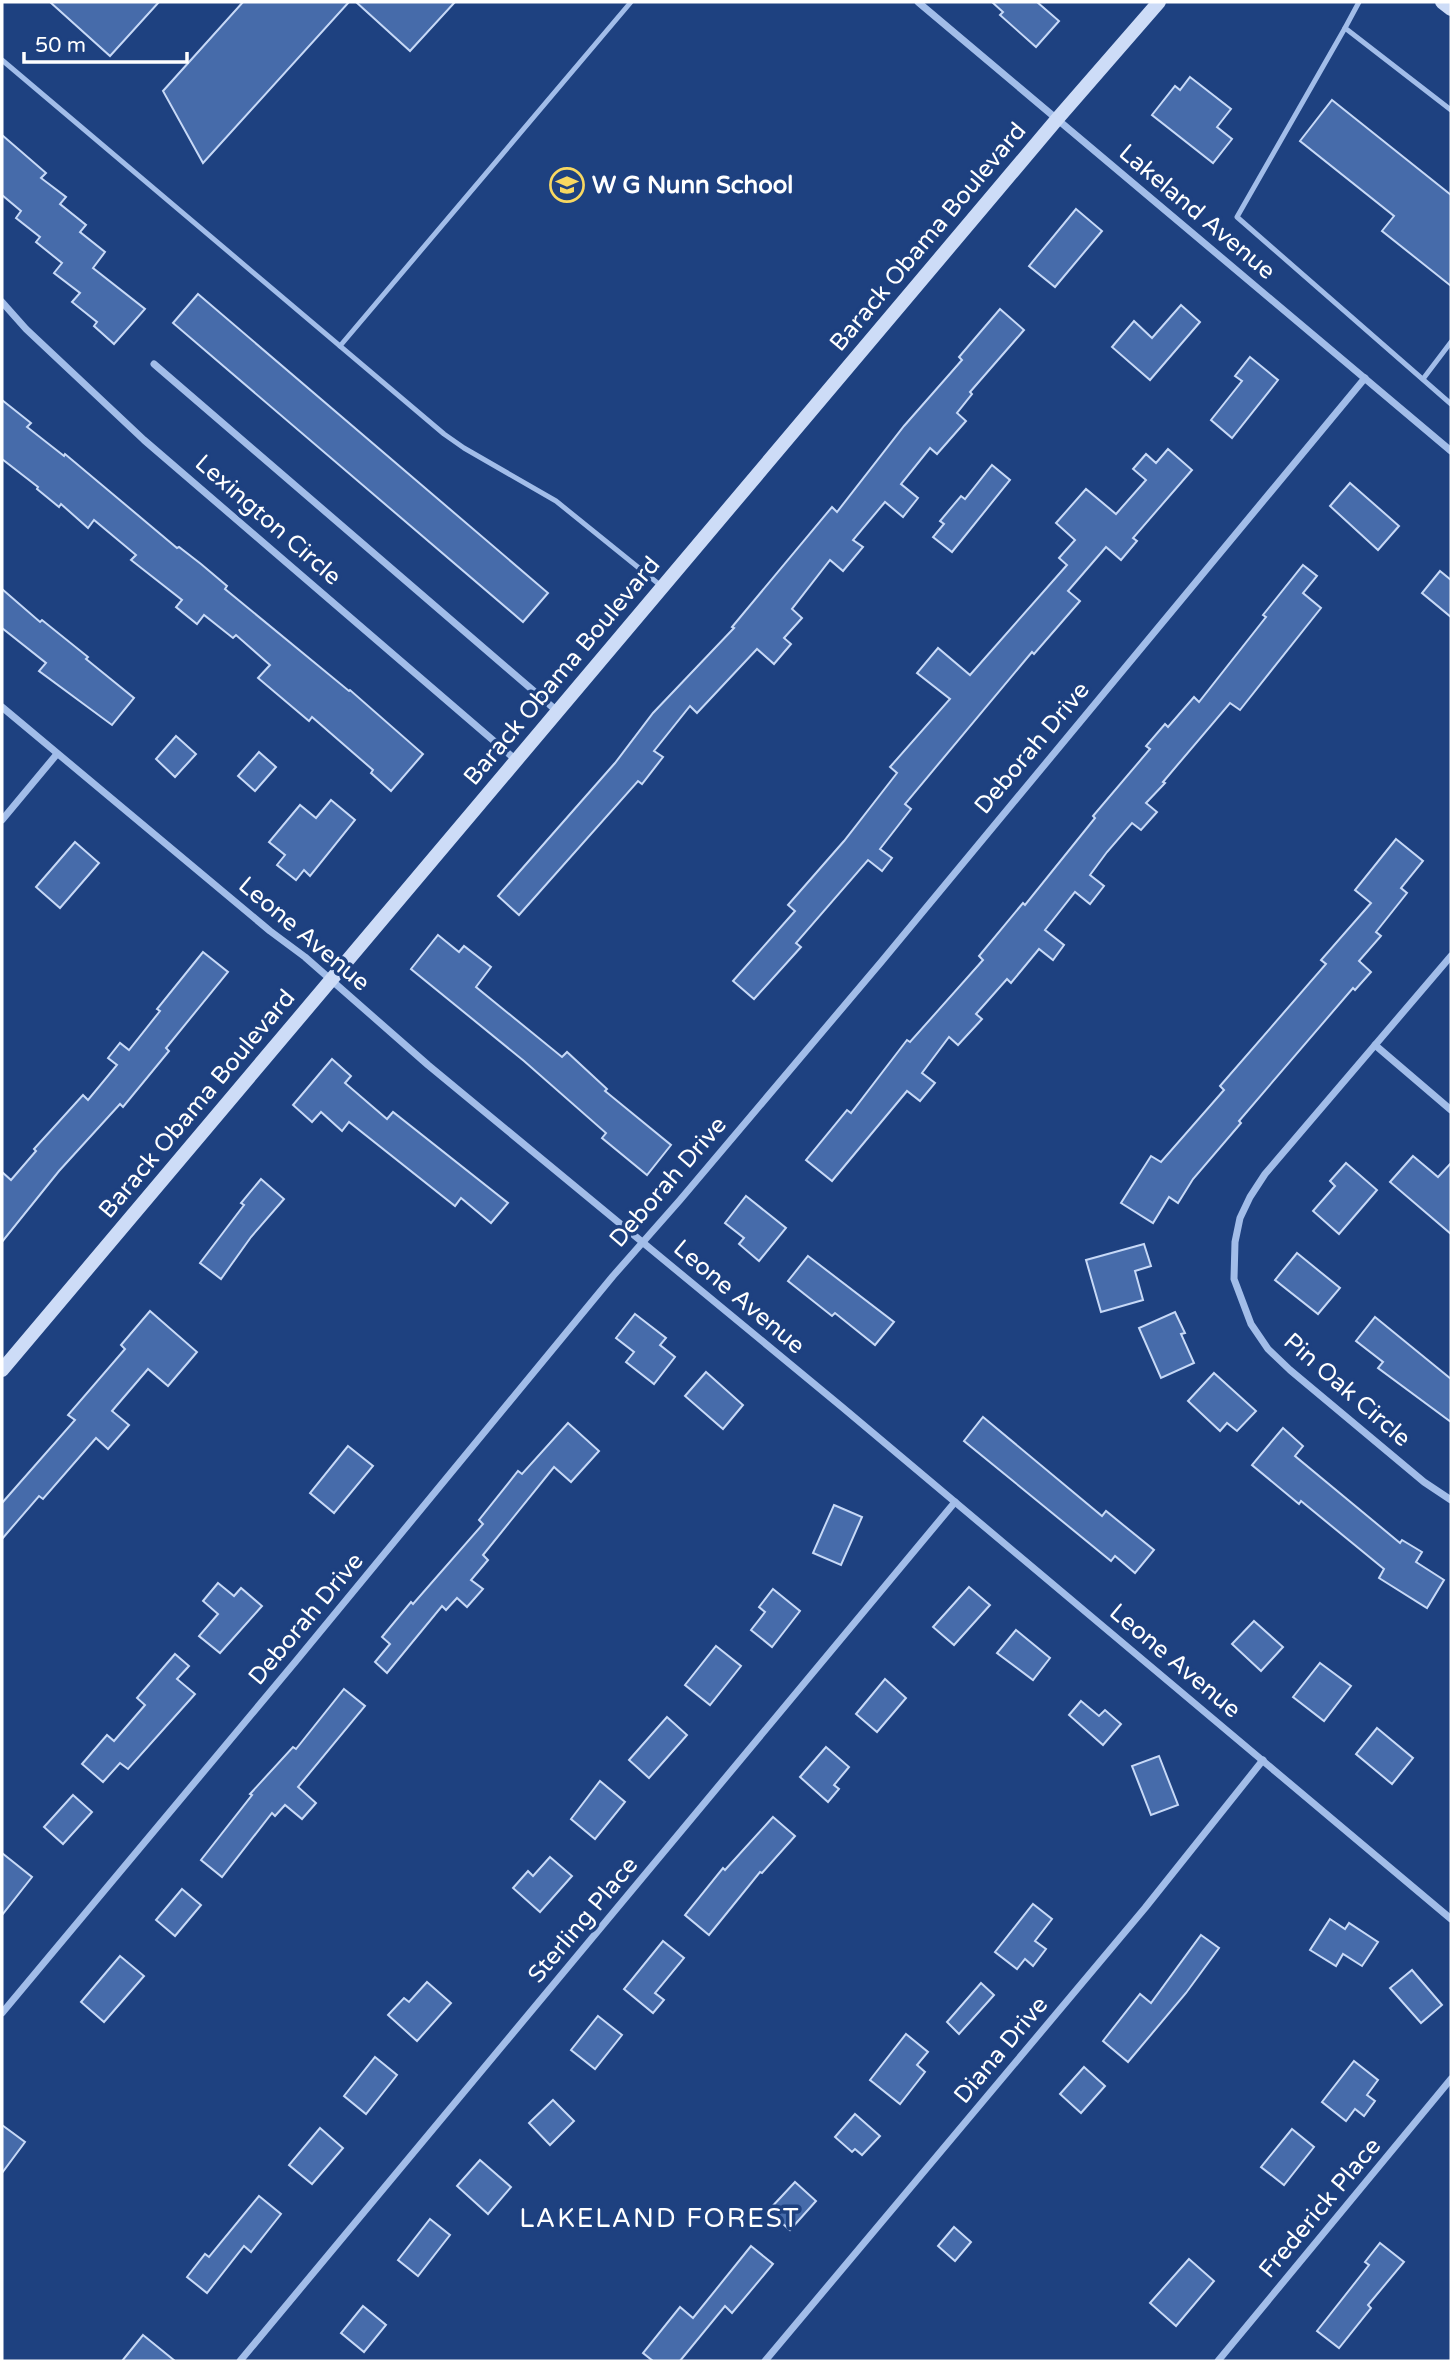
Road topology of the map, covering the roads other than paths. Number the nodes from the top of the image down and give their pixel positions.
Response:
1 (631, 2) edge
2 (918, 2) edge
3 (1159, 2) edge
4 (1359, 2) edge
5 (1442, 2) edge
6 (1451, 9) edge
7 (1345, 28) junction
8 (2, 60) edge
9 (1451, 110) edge
10 (1058, 118) junction
11 (2, 302) edge
12 (1451, 342) edge
13 (340, 346) junction
14 (154, 364) dead end
15 (1365, 378) junction
16 (1423, 379) junction
17 (1451, 404) edge
18 (1451, 452) edge
19 (663, 587) junction
20 (2, 707) edge
21 (557, 712) junction
22 (57, 754) junction
23 (516, 760) junction
24 (2, 820) edge
25 (1451, 956) edge
26 (331, 980) junction
27 (1375, 1045) junction
28 (1451, 1110) edge
29 (642, 1242) junction
30 (2, 1370) edge
31 (1451, 1500) edge
32 (955, 1502) junction
33 (1263, 1760) junction
34 (1451, 1919) edge
35 (2, 2013) edge
36 (1451, 2079) edge
37 (240, 2361) edge
38 (765, 2361) edge
39 (1218, 2361) edge

1 - 13 lane
2 - 10 street, Lakeland Avenue
3 - 10 main road, Barack Obama Boulevard
4 - 7 lane
5 - 6 main road
7 - 9 lane
7 - 16 lane
8 - 13 lane
10 - 15 street, Lakeland Avenue
10 - 19 main road, Barack Obama Boulevard
11 - 23 street, Lexington Circle
12 - 16 lane
13 - 19 lane
14 - 21 street
15 - 18 street, Lakeland Avenue
15 - 29 street, Deborah Drive
16 - 17 lane
19 - 21 main road, Barack Obama Boulevard
20 - 22 street, Leone Avenue
21 - 23 main road, Barack Obama Boulevard
22 - 24 street
22 - 26 street, Leone Avenue
23 - 26 main road, Barack Obama Boulevard
25 - 27 street, Pin Oak Circle
26 - 29 street, Leone Avenue
26 - 30 main road, Barack Obama Boulevard
27 - 28 street
27 - 31 street, Pin Oak Circle
29 - 32 street, Leone Avenue
29 - 35 street, Deborah Drive
32 - 33 street, Leone Avenue
32 - 37 street, Sterling Place
33 - 34 street, Leone Avenue
33 - 38 street, Diana Drive
36 - 39 street, Frederick Place

